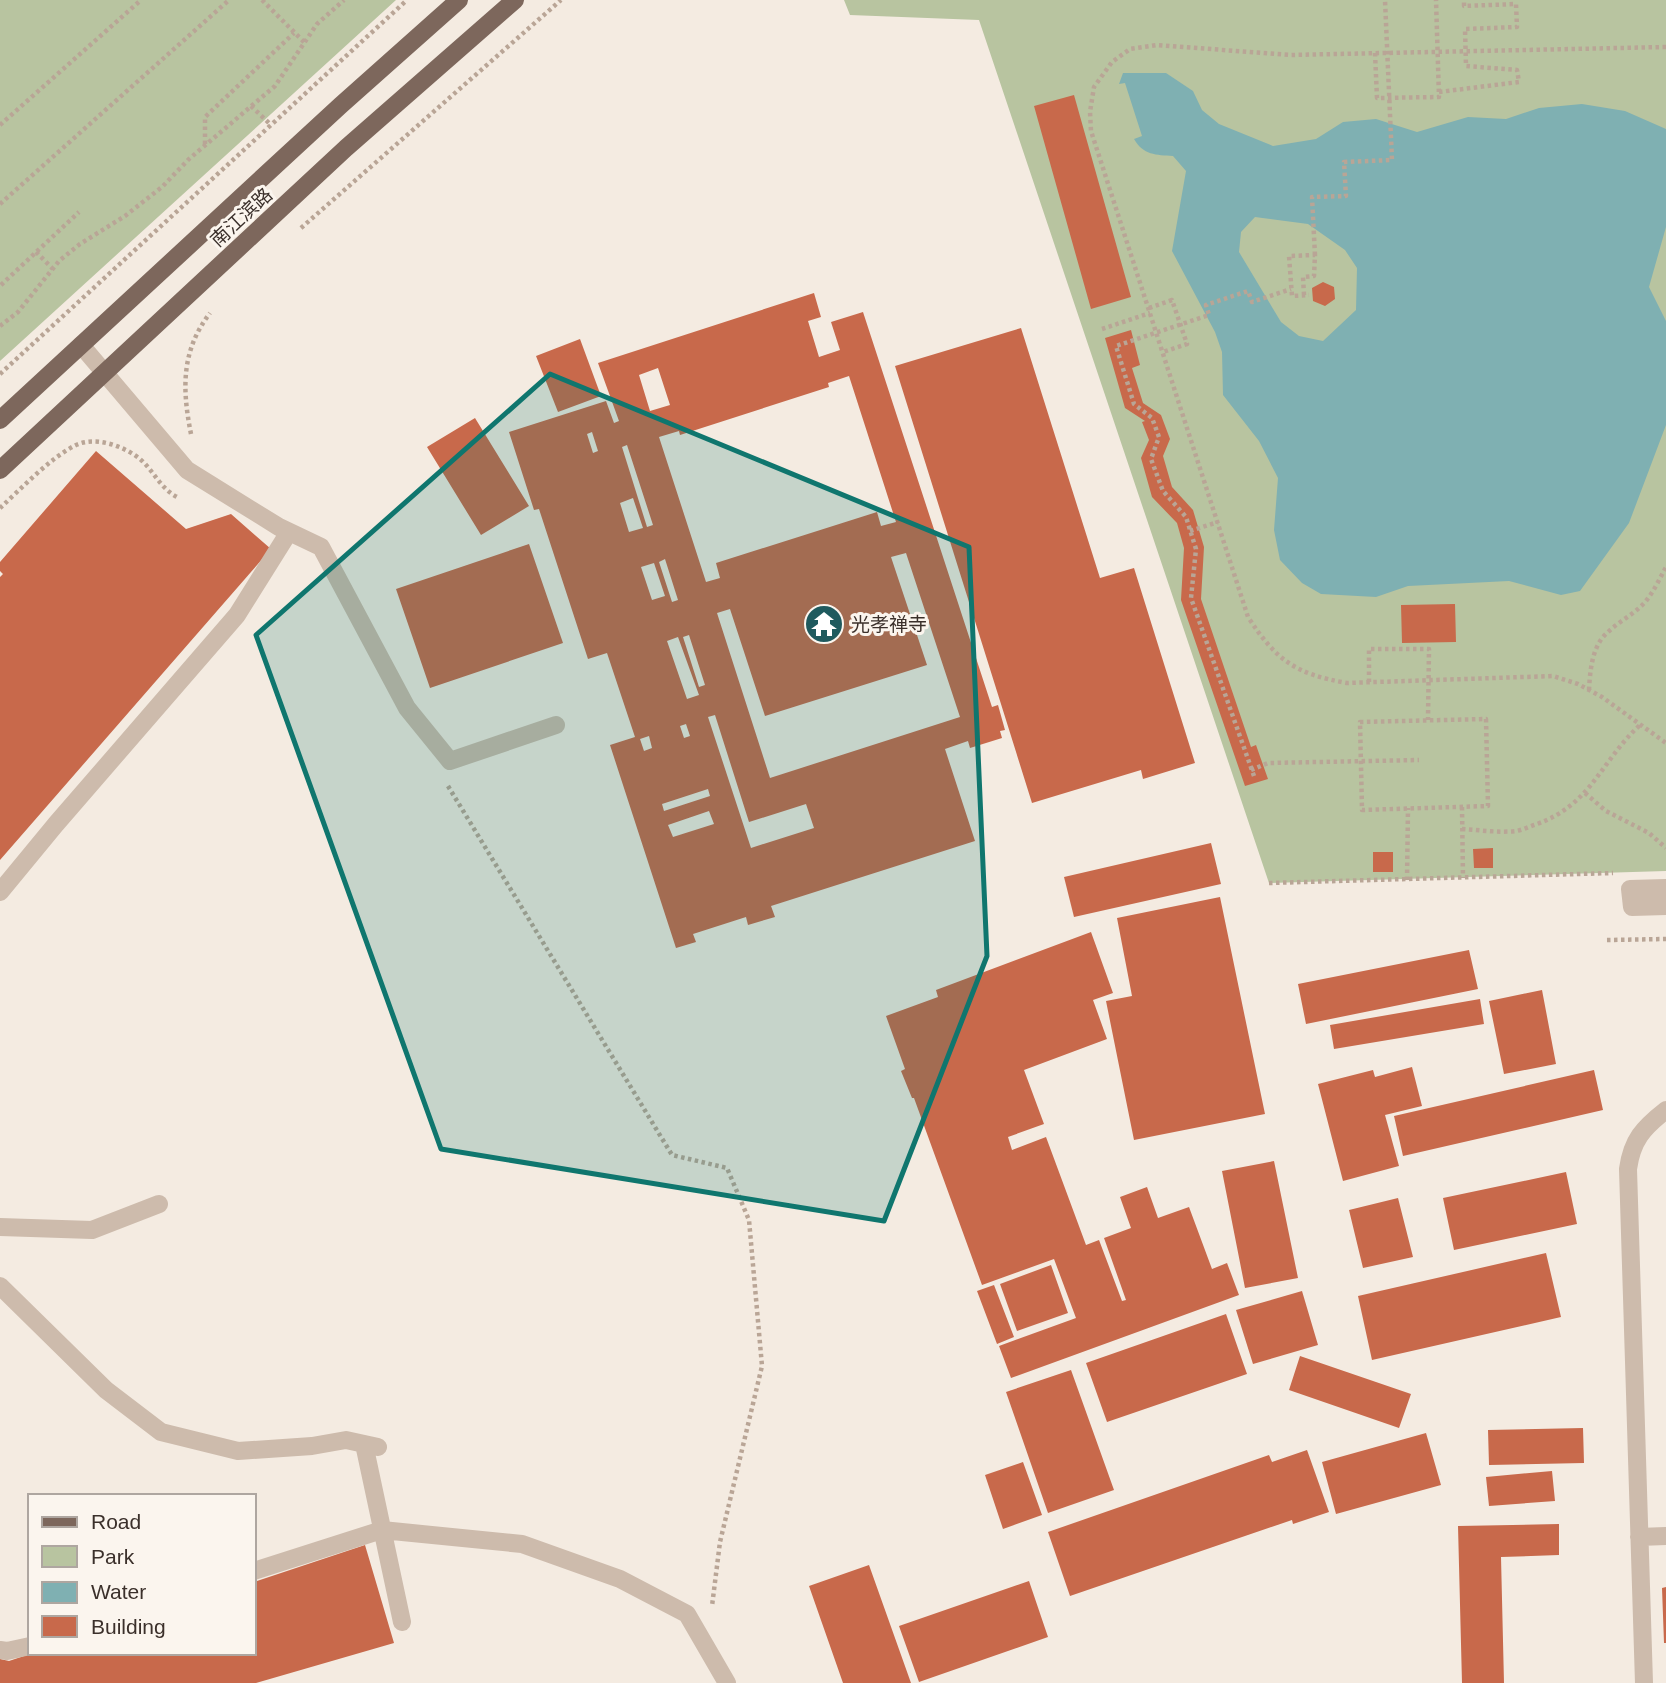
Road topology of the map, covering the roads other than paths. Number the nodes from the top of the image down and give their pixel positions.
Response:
1 (459, 0) edge
2 (515, 0) edge
3 (81, 345) junction
4 (105, 373) junction
5 (0, 420) edge
6 (0, 470) edge
7 (289, 532) junction
8 (556, 725) dead end
9 (1666, 888) edge
10 (0, 892) edge
11 (1666, 906) edge
12 (1666, 1110) edge
13 (159, 1204) dead end
14 (0, 1227) edge
15 (0, 1286) edge
16 (382, 1530) junction
17 (1666, 1536) edge
18 (1639, 1537) junction
19 (256, 1570) edge
20 (402, 1622) dead end
21 (28, 1646) edge
22 (0, 1650) edge
23 (727, 1683) edge
24 (1644, 1683) edge

1 - 3 main road, 南江滨路
2 - 4 main road, 南江滨路
3 - 4 street
3 - 5 main road, 南江滨路
4 - 6 main road, 南江滨路
4 - 7 street
7 - 8 street
7 - 10 street
9 - 11 street
12 - 18 street
13 - 14 street
15 - 16 street
16 - 19 street
16 - 20 street
16 - 23 street
17 - 18 street
18 - 24 street
21 - 22 street

